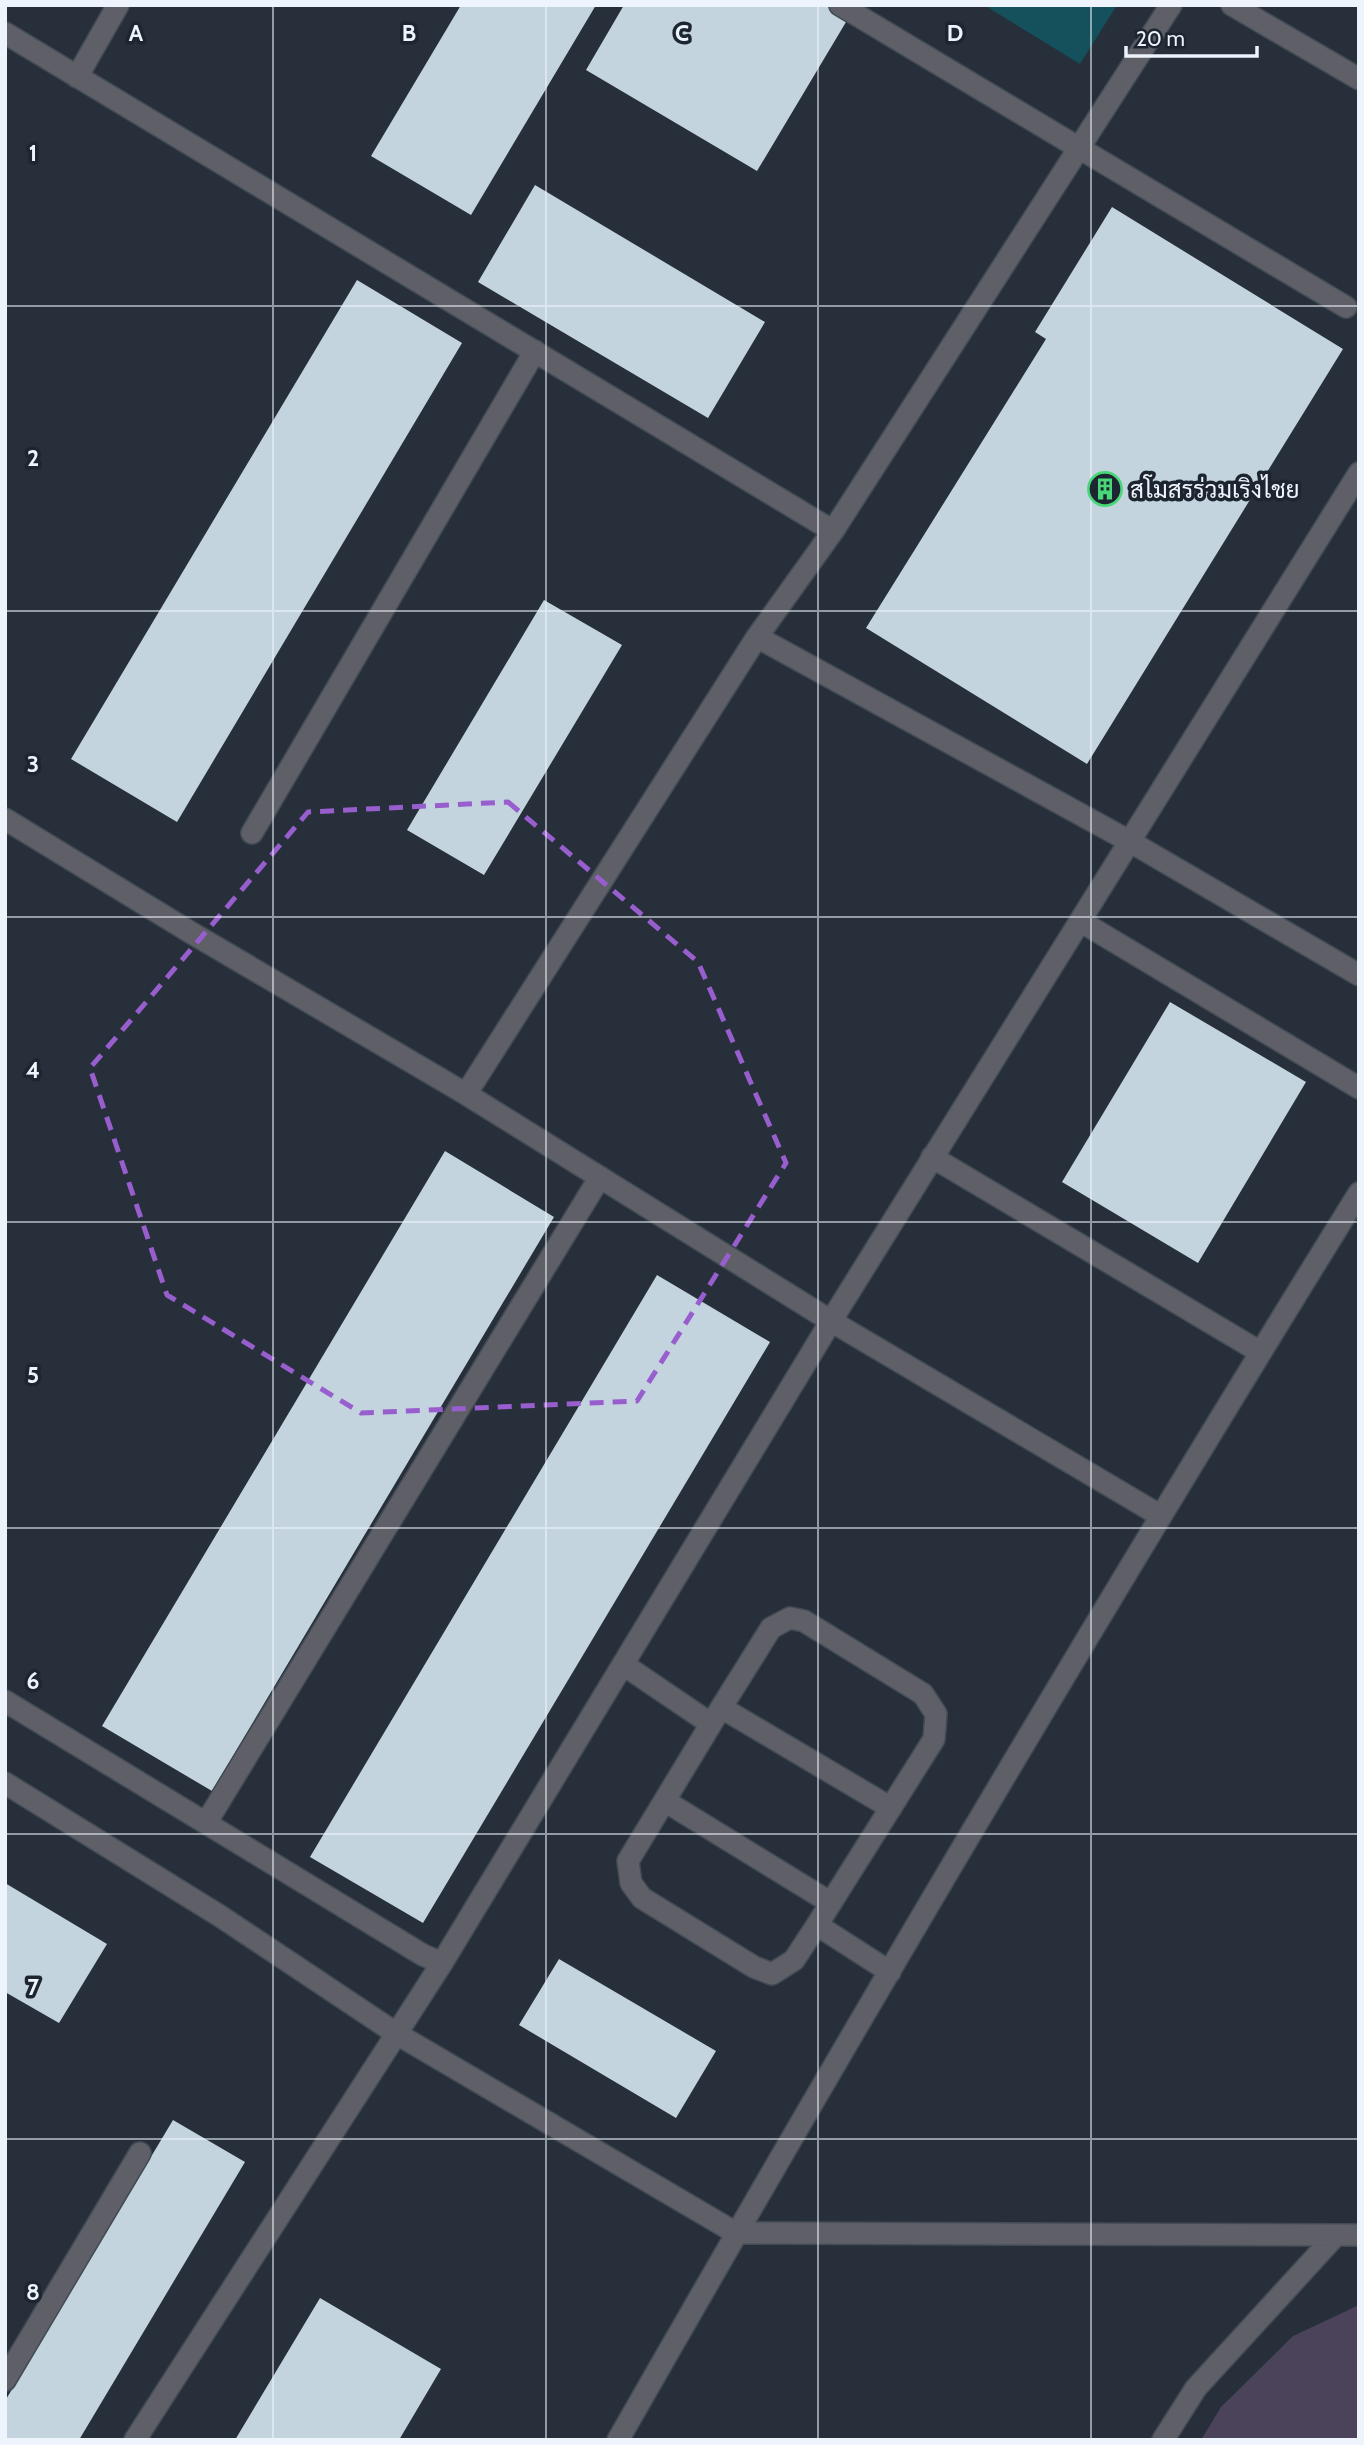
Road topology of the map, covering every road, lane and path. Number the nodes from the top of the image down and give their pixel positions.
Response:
1 (118, 5) edge
2 (841, 5) edge
3 (1171, 5) edge
4 (1232, 5) edge
5 (5, 33) edge
6 (77, 77) junction
7 (1359, 79) edge
8 (1079, 148) junction
9 (1346, 307) dead end
10 (535, 351) junction
11 (1359, 473) edge
12 (833, 531) junction
13 (757, 637) junction
14 (5, 819) edge
15 (252, 833) dead end
16 (1129, 841) junction
17 (1080, 921) junction
18 (1359, 975) edge
19 (1359, 1088) edge
20 (466, 1094) junction
21 (932, 1157) junction
22 (600, 1177) junction
23 (1359, 1193) edge
24 (831, 1321) junction
25 (1260, 1352) junction
26 (1161, 1516) junction
27 (624, 1665) junction
28 (5, 1702) edge
29 (717, 1716) junction
30 (5, 1783) edge
31 (665, 1801) junction
32 (891, 1808) junction
33 (206, 1823) junction
34 (831, 1903) junction
35 (817, 1925) junction
36 (442, 1963) junction
37 (890, 1972) junction
38 (397, 2034) junction
39 (140, 2152) dead end
40 (736, 2233) junction
41 (1336, 2235) junction
42 (1359, 2235) edge
43 (5, 2379) edge
44 (135, 2440) edge
45 (618, 2440) edge
46 (1163, 2440) edge

1 - 6 lane
2 - 8 lane
3 - 8 lane
4 - 7 lane
5 - 6 lane
6 - 10 lane
8 - 9 lane
8 - 12 lane
10 - 12 lane
10 - 15 lane
11 - 16 lane
12 - 13 lane
13 - 16 lane
13 - 20 lane
14 - 20 lane
16 - 17 lane
16 - 18 lane
17 - 19 lane
17 - 21 lane
20 - 22 lane
21 - 24 lane
21 - 25 lane
22 - 24 lane
22 - 33 lane
23 - 25 lane
24 - 26 lane
24 - 27 lane
25 - 26 lane
26 - 37 lane
27 - 29 lane
27 - 36 lane
28 - 33 lane
29 - 31 lane
29 - 32 lane
29 - 32 lane
30 - 38 lane
31 - 34 lane
31 - 35 lane
32 - 34 lane
33 - 36 lane
34 - 35 lane
35 - 37 lane
36 - 38 lane
37 - 40 lane
38 - 40 lane
38 - 44 lane
39 - 43 lane
40 - 41 lane
40 - 45 lane
41 - 42 lane
41 - 46 lane

